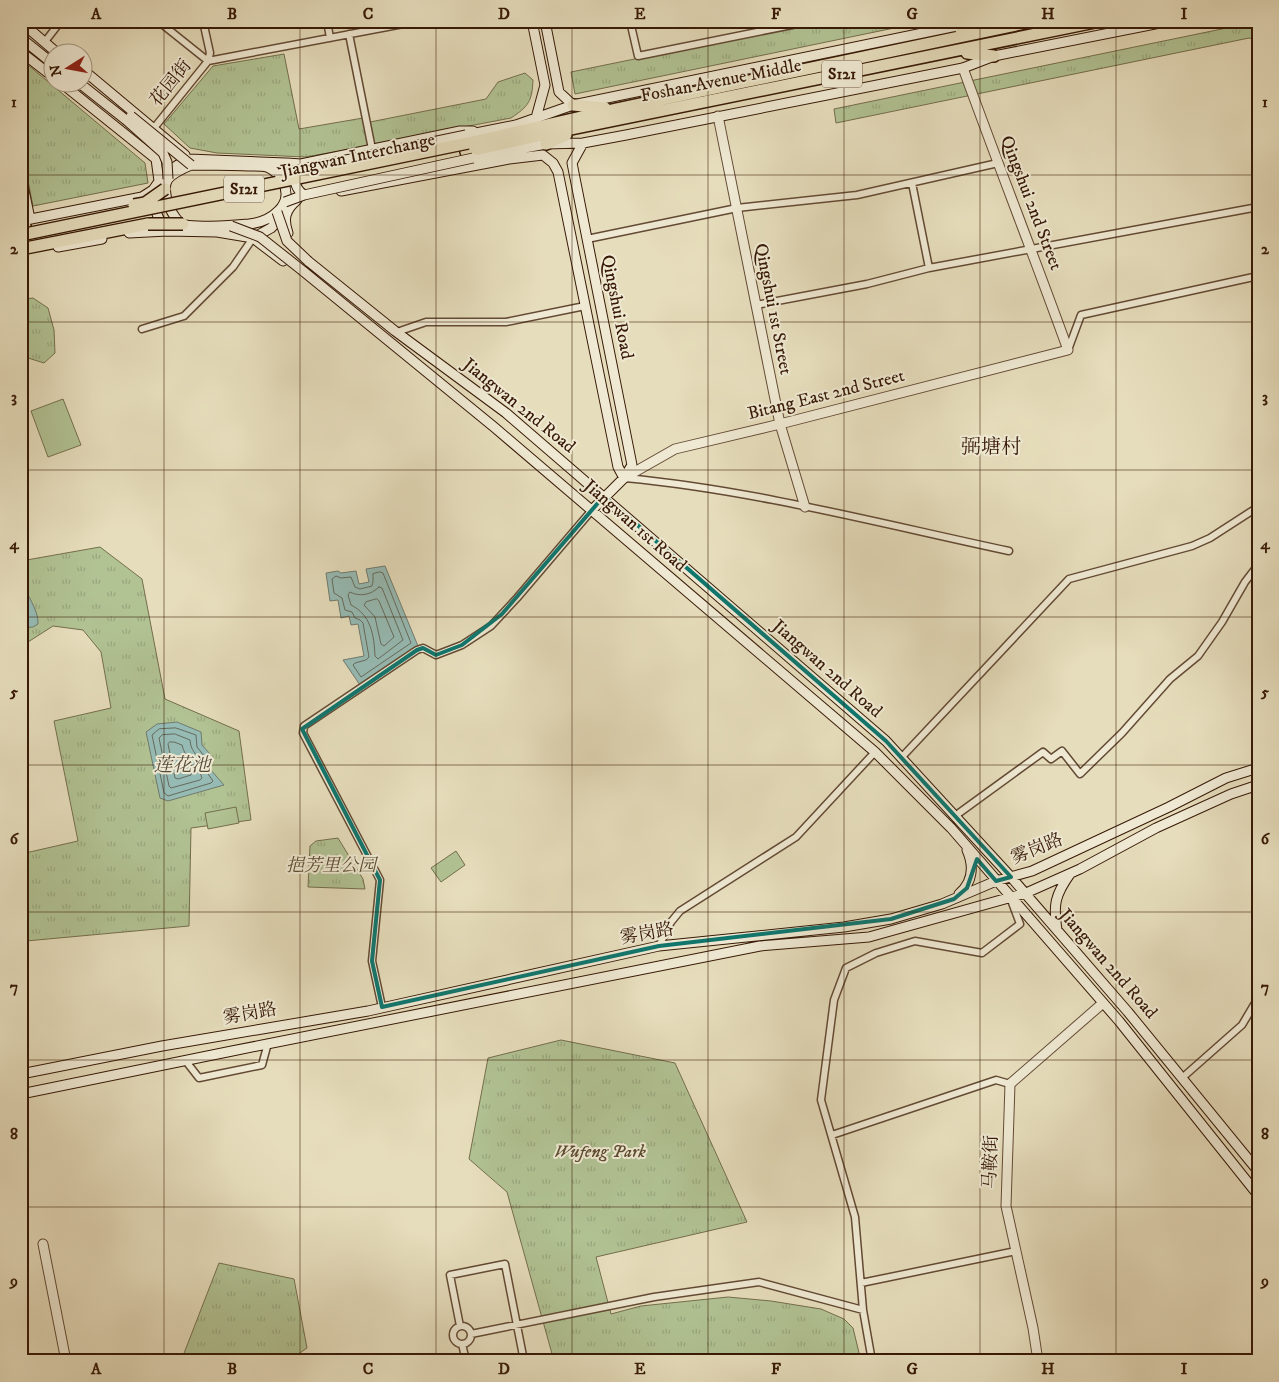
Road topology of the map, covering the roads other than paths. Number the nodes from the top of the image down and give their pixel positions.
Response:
1 (28, 21) edge
2 (61, 21) edge
3 (158, 21) edge
4 (203, 21) edge
5 (327, 21) edge
6 (419, 21) edge
7 (526, 21) edge
8 (532, 21) edge
9 (545, 21) edge
10 (549, 21) edge
11 (630, 21) edge
12 (812, 21) edge
13 (980, 21) edge
14 (1035, 21) edge
15 (1100, 21) edge
16 (1170, 21) edge
17 (21, 22) edge
18 (349, 34) junction
19 (21, 38) edge
20 (330, 38) junction
21 (43, 39) junction
22 (952, 39) junction
23 (46, 42) edge
24 (48, 42) edge
25 (21, 52) edge
26 (955, 52) junction
27 (42, 55) edge
28 (994, 56) junction
29 (208, 61) junction
30 (42, 68) edge
31 (963, 68) junction
32 (92, 77) edge
33 (92, 84) edge
34 (545, 85) junction
35 (558, 85) junction
36 (74, 93) joint
37 (91, 93) joint
38 (573, 105) junction
39 (616, 109) junction
40 (718, 116) junction
41 (129, 118) junction
42 (536, 118) junction
43 (583, 127) junction
44 (154, 128) junction
45 (483, 132) junction
46 (583, 143) junction
47 (546, 144) junction
48 (468, 147) junction
49 (530, 147) junction
50 (372, 149) junction
51 (509, 159) junction
52 (190, 162) junction
53 (285, 162) junction
54 (998, 163) junction
55 (301, 166) junction
56 (278, 174) junction
57 (21, 176) edge
58 (912, 183) junction
59 (161, 185) junction
60 (303, 198) junction
61 (141, 200) junction
62 (285, 202) junction
63 (1258, 207) edge
64 (737, 208) junction
65 (281, 213) junction
66 (183, 224) junction
67 (24, 226) edge
68 (232, 226) junction
69 (148, 227) junction
70 (167, 231) junction
71 (253, 238) junction
72 (587, 239) junction
73 (572, 242) junction
74 (24, 248) edge
75 (1031, 249) junction
76 (929, 268) junction
77 (1258, 276) edge
78 (600, 303) junction
79 (756, 305) junction
80 (585, 306) junction
81 (142, 329) dead end
82 (396, 332) junction
83 (380, 335) junction
84 (1068, 350) junction
85 (614, 378) junction
86 (600, 381) junction
87 (780, 424) junction
88 (624, 478) junction
89 (604, 496) junction
90 (805, 507) junction
91 (1258, 507) edge
92 (592, 510) junction
93 (1008, 551) dead end
94 (1258, 565) edge
95 (875, 752) junction
96 (901, 758) junction
97 (1258, 768) edge
98 (1258, 785) edge
99 (955, 816) junction
100 (965, 845) junction
101 (1071, 873) junction
102 (1011, 877) junction
103 (996, 881) junction
104 (1026, 893) junction
105 (1011, 898) junction
106 (954, 899) junction
107 (1057, 930) junction
108 (659, 946) junction
109 (1258, 998) edge
110 (1103, 1003) junction
111 (382, 1007) junction
112 (268, 1043) junction
113 (186, 1060) junction
114 (21, 1074) edge
115 (1182, 1078) junction
116 (1010, 1084) junction
117 (21, 1094) edge
118 (832, 1135) junction
119 (1258, 1171) edge
120 (1258, 1195) edge
121 (43, 1244) dead end
122 (1016, 1251) junction
123 (861, 1283) junction
124 (863, 1310) junction
125 (516, 1324) junction
126 (460, 1326) junction
127 (471, 1334) junction
128 (462, 1344) junction
129 (66, 1361) edge
130 (466, 1361) edge
131 (524, 1361) edge
132 (872, 1361) edge
133 (1038, 1361) edge

1 - 21 main road
2 - 21 street
3 - 29 street
4 - 29 street
5 - 20 street
6 - 18 street, 花园街
7 - 34 main road
8 - 34 main road
9 - 35 main road
10 - 35 main road
11 - 12 street
13 - 22 highway
13 - 38 main road
14 - 22 highway, Foshan Avenue Middle / S121
15 - 26 highway, Foshan Avenue Middle / S121
16 - 28 main road
17 - 21 main road
18 - 20 street, 花园街
18 - 50 street
19 - 27 main road
20 - 29 street, 花园街
21 - 23 main road
21 - 24 main road
22 - 39 highway, Foshan Avenue Middle / S121
25 - 30 main road
26 - 28 highway
26 - 43 highway, Foshan Avenue Middle / S121
28 - 31 main road
29 - 44 street, 花园街
31 - 40 main road
31 - 54 main road, Qingshui 2nd Street
32 - 44 main road
33 - 41 main road
34 - 42 main road
35 - 38 main road
36 - 37 main road
36 - 59 main road
37 - 41 main road
38 - 39 highway
38 - 42 main road
39 - 48 highway, Foshan Avenue Middle / S121
40 - 46 main road
40 - 64 main road, Qingshui 1st Street
41 - 52 main road, bridge
41 - 59 main road, bridge
42 - 45 main road
43 - 47 highway
43 - 48 highway, Foshan Avenue Middle / S121
44 - 52 main road
45 - 48 main road
45 - 50 main road
46 - 47 main road
46 - 72 main road, Qingshui Road
47 - 49 main road
48 - 49 main road
48 - 55 main road, bridge
48 - 60 main road, bridge
48 - 67 highway, S121, bridge
48 - 74 highway, Jiangwan Interchange / S121
49 - 51 main road
50 - 55 main road
51 - 60 main road
51 - 73 main road
52 - 53 main road
52 - 56 main road
52 - 59 main road
53 - 55 main road
53 - 60 main road
54 - 58 street
54 - 75 main road, Qingshui 2nd Street
55 - 56 main road, bridge
55 - 60 main road, bridge
56 - 62 main road, bridge
57 - 67 main road
58 - 64 street
58 - 76 street
59 - 61 highway, bridge
59 - 66 main road, bridge
59 - 70 main road
60 - 62 main road, bridge
60 - 65 main road
61 - 67 highway, bridge
61 - 69 highway, bridge
62 - 65 main road, bridge
63 - 75 street
64 - 72 street
64 - 79 main road, Qingshui 1st Street
65 - 68 main road
65 - 71 main road
65 - 82 main road
65 - 82 main road, Jiangwan 2nd Road, bridge
66 - 68 main road
66 - 69 highway, bridge
68 - 83 main road, Jiangwan 1st Road, bridge
69 - 70 main road
69 - 74 highway
70 - 71 main road
71 - 81 street
71 - 83 main road
72 - 73 main road
72 - 78 main road, Qingshui Road
73 - 80 main road
75 - 76 street
75 - 84 main road, Qingshui 2nd Street
76 - 79 street
77 - 84 street
78 - 80 main road
78 - 85 main road, Qingshui Road
79 - 87 main road, Qingshui 1st Street
80 - 82 street
80 - 86 main road
82 - 89 main road, Jiangwan 2nd Road
83 - 92 main road, Jiangwan 1st Road
84 - 87 main road, Bitang East 2nd Street
85 - 86 main road
85 - 88 main road, Qingshui Road
86 - 88 main road
87 - 88 main road, Bitang East 2nd Street
87 - 90 main road, Qingshui 1st Street
88 - 89 main road, Bitang East 2nd Street
88 - 90 street
89 - 92 main road, Bitang East 2nd Street
89 - 96 main road, Jiangwan 2nd Road
90 - 93 street
91 - 96 street
92 - 95 main road, Jiangwan 1st Road
92 - 111 street
94 - 99 street
95 - 100 main road, Jiangwan 2nd Road
95 - 108 street
96 - 99 main road, Jiangwan 2nd Road
97 - 102 main road, 雾岗路
98 - 101 main road, 雾岗路
99 - 102 main road, Jiangwan 2nd Road
100 - 103 main road, Jiangwan 2nd Road
100 - 106 main road
101 - 104 main road, 雾岗路
101 - 107 main road
102 - 103 main road, 雾岗路
102 - 104 main road, Jiangwan 2nd Road
103 - 105 main road, Jiangwan 2nd Road
103 - 106 main road, 雾岗路
104 - 105 main road, 雾岗路
104 - 107 main road, Jiangwan 2nd Road
105 - 110 main road, Jiangwan 2nd Road
105 - 112 main road, 雾岗路
105 - 118 street
106 - 108 main road, 雾岗路
107 - 115 main road, Jiangwan 2nd Road
108 - 111 main road, 雾岗路
109 - 115 street
110 - 116 main road
110 - 120 main road, Jiangwan 2nd Road
111 - 114 main road, 雾岗路
112 - 113 main road, 雾岗路
112 - 113 street
113 - 117 main road, 雾岗路
115 - 119 main road, Jiangwan 2nd Road
116 - 118 street
116 - 122 main road, 马鞍街
118 - 123 street
121 - 129 main road
122 - 123 street
122 - 133 main road, 马鞍街
123 - 124 street
124 - 125 street
124 - 132 street
125 - 126 street
125 - 127 street
125 - 131 street
126 - 127 street
126 - 128 street
127 - 128 street
128 - 130 street

